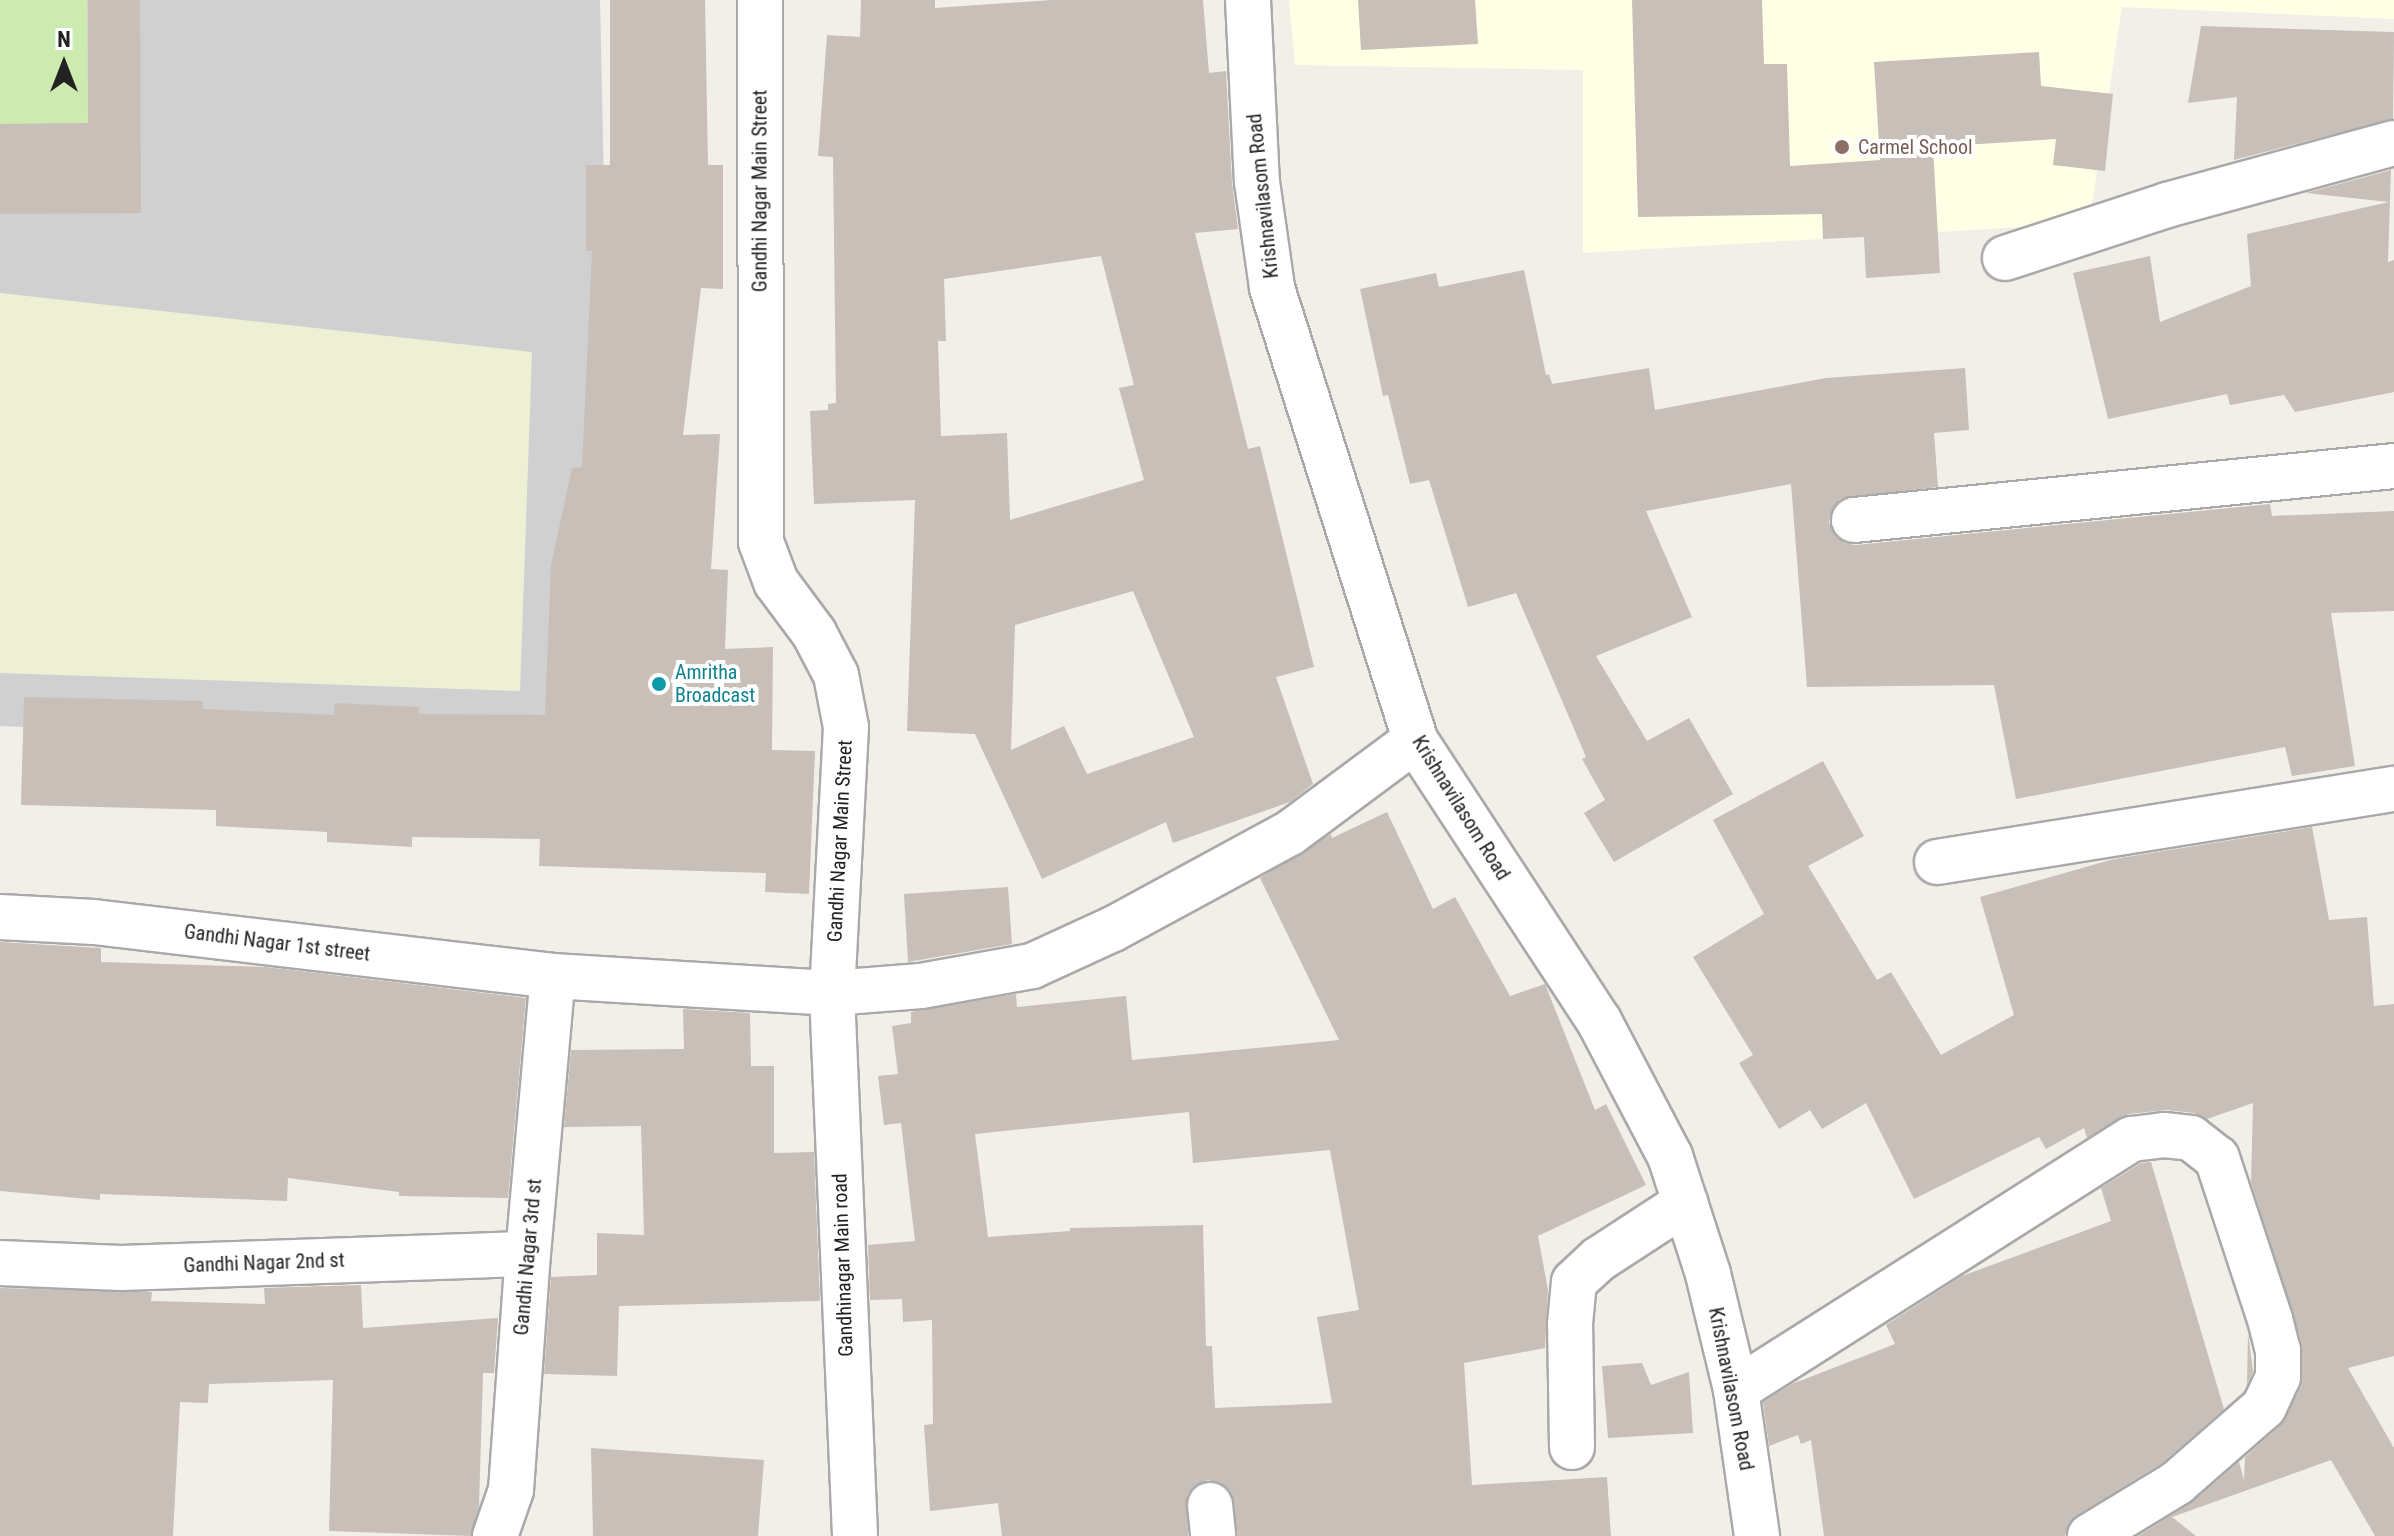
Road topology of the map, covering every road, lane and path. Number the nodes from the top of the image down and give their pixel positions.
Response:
1 (760, 0) edge
2 (1248, 0) edge
3 (2394, 143) edge
4 (2005, 258) dead end
5 (2394, 466) edge
6 (1854, 520) dead end
7 (1415, 740) junction
8 (2394, 789) edge
9 (1937, 862) dead end
10 (0, 917) edge
11 (553, 976) junction
12 (832, 993) junction
13 (1685, 1203) junction
14 (528, 1254) junction
15 (0, 1263) edge
16 (1736, 1390) junction
17 (1572, 1447) dead end
18 (495, 1536) edge
19 (855, 1536) edge
20 (1757, 1536) edge
21 (2090, 1536) edge

1 - 12 street, Gandhi Nagar Main Street
2 - 7 street, Krishnavilasom Road
3 - 4 street
5 - 6 street
7 - 12 street
7 - 13 street, Krishnavilasom Road
8 - 9 street
10 - 11 street, Gandhi Nagar 1st street
11 - 12 street
11 - 14 street, Gandhi Nagar 3rd st
12 - 19 street, Gandhinagar Main road
13 - 16 street, Krishnavilasom Road
13 - 17 street
14 - 15 street, Gandhi Nagar 2nd st
14 - 18 street, Gandhi Nagar 3rd st
16 - 20 street, Krishnavilasom Road
16 - 21 street

